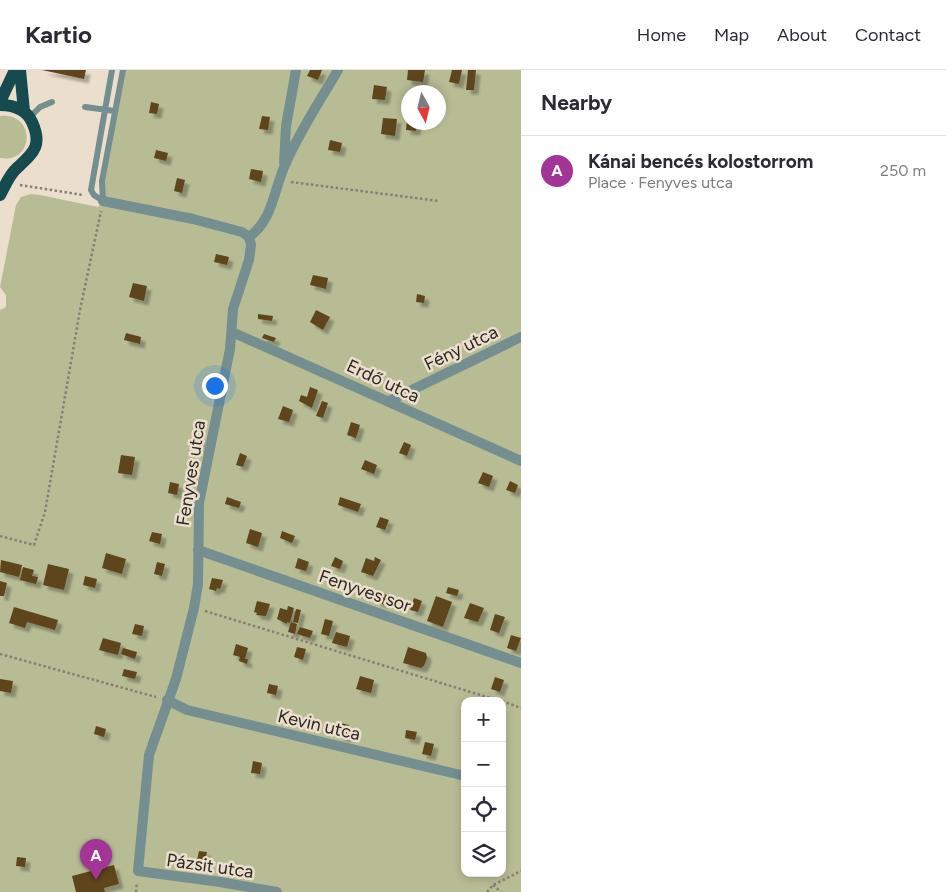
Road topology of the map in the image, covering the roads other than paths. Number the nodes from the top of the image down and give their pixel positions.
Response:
1 (15, 70) edge
2 (20, 70) edge
3 (112, 70) edge
4 (123, 70) edge
5 (296, 70) edge
6 (338, 70) edge
7 (52, 102) dead end
8 (0, 104) edge
9 (85, 107) dead end
10 (105, 110) junction
11 (115, 112) junction
12 (27, 114) junction
13 (284, 166) junction
14 (17, 168) junction
15 (0, 169) edge
16 (0, 195) edge
17 (103, 201) junction
18 (250, 237) junction
19 (232, 332) junction
20 (521, 337) edge
21 (389, 401) junction
22 (521, 461) edge
23 (198, 550) junction
24 (521, 663) edge
25 (167, 700) junction
26 (461, 775) edge
27 (138, 871) joint
28 (277, 892) edge

1 - 8 main road
2 - 12 main road
3 - 10 lane
4 - 11 lane
5 - 13 street
6 - 13 street
7 - 12 lane
8 - 12 main road
9 - 10 lane
10 - 11 lane
10 - 17 lane
11 - 17 lane
12 - 14 main road
13 - 18 street
14 - 15 main road
14 - 16 main road
17 - 18 street
18 - 19 street, Fenyves utca
19 - 21 street, Erdő utca
19 - 23 street, Fenyves utca
20 - 21 street, Fény utca
21 - 22 street, Erdő utca
23 - 24 street, Fenyves sor
23 - 25 street, Fenyves utca
25 - 26 street, Kevin utca
25 - 27 street, Fenyves utca
27 - 28 street, Pázsit utca

